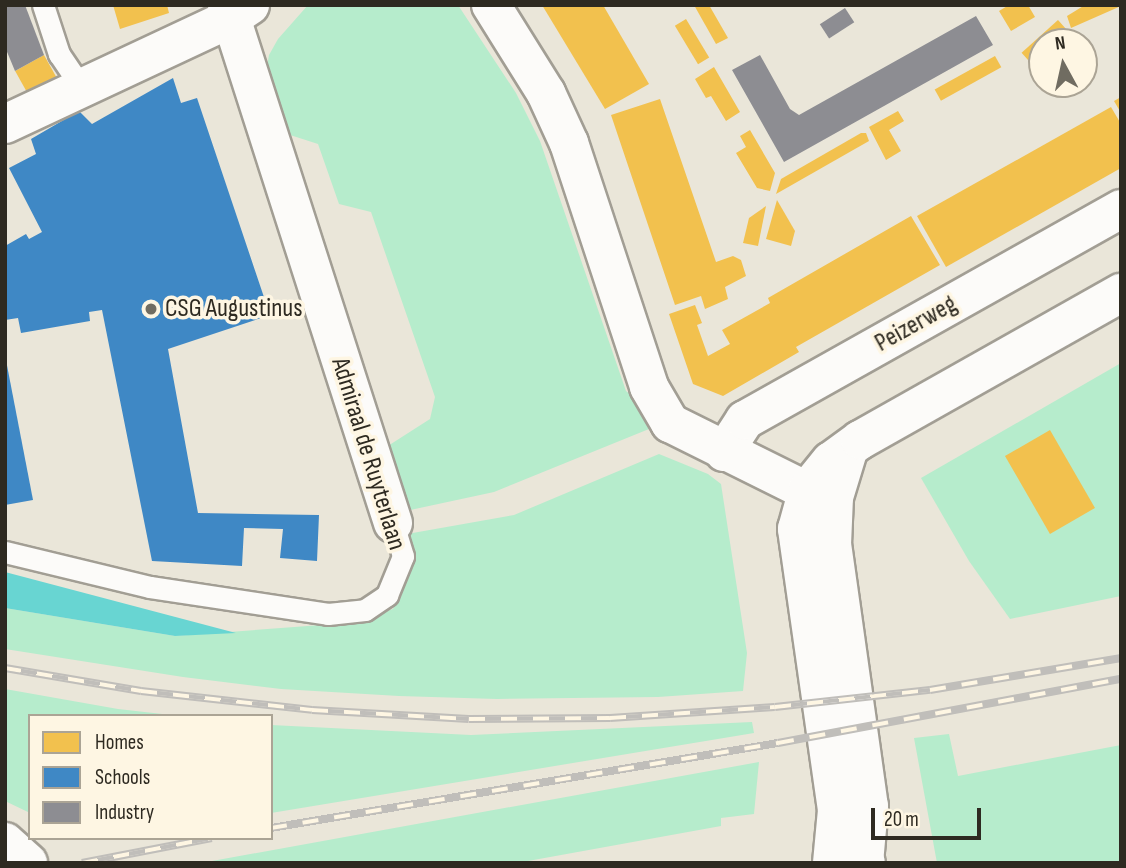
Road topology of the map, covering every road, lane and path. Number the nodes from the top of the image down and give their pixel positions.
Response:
1 (43, 5) edge
2 (491, 5) edge
3 (236, 9) edge
4 (81, 87) junction
5 (5, 124) edge
6 (1121, 209) edge
7 (1121, 293) edge
8 (724, 452) junction
9 (820, 498) junction
10 (393, 523) joint
11 (5, 552) edge
12 (5, 842) edge
13 (5, 855) edge
14 (27, 863) edge
15 (832, 863) edge
16 (865, 863) edge

1 - 4 lane
2 - 8 main road
3 - 4 main road, Admiraal de Ruyterlaan
3 - 10 main road, Admiraal de Ruyterlaan
4 - 5 main road, Admiraal de Ruyterlaan
6 - 8 main road, Peizerweg
7 - 9 main road
8 - 9 main road
9 - 15 main road
9 - 16 main road
10 - 11 lane, Admiraal de Ruyterlaan
12 - 14 main road
13 - 14 main road

